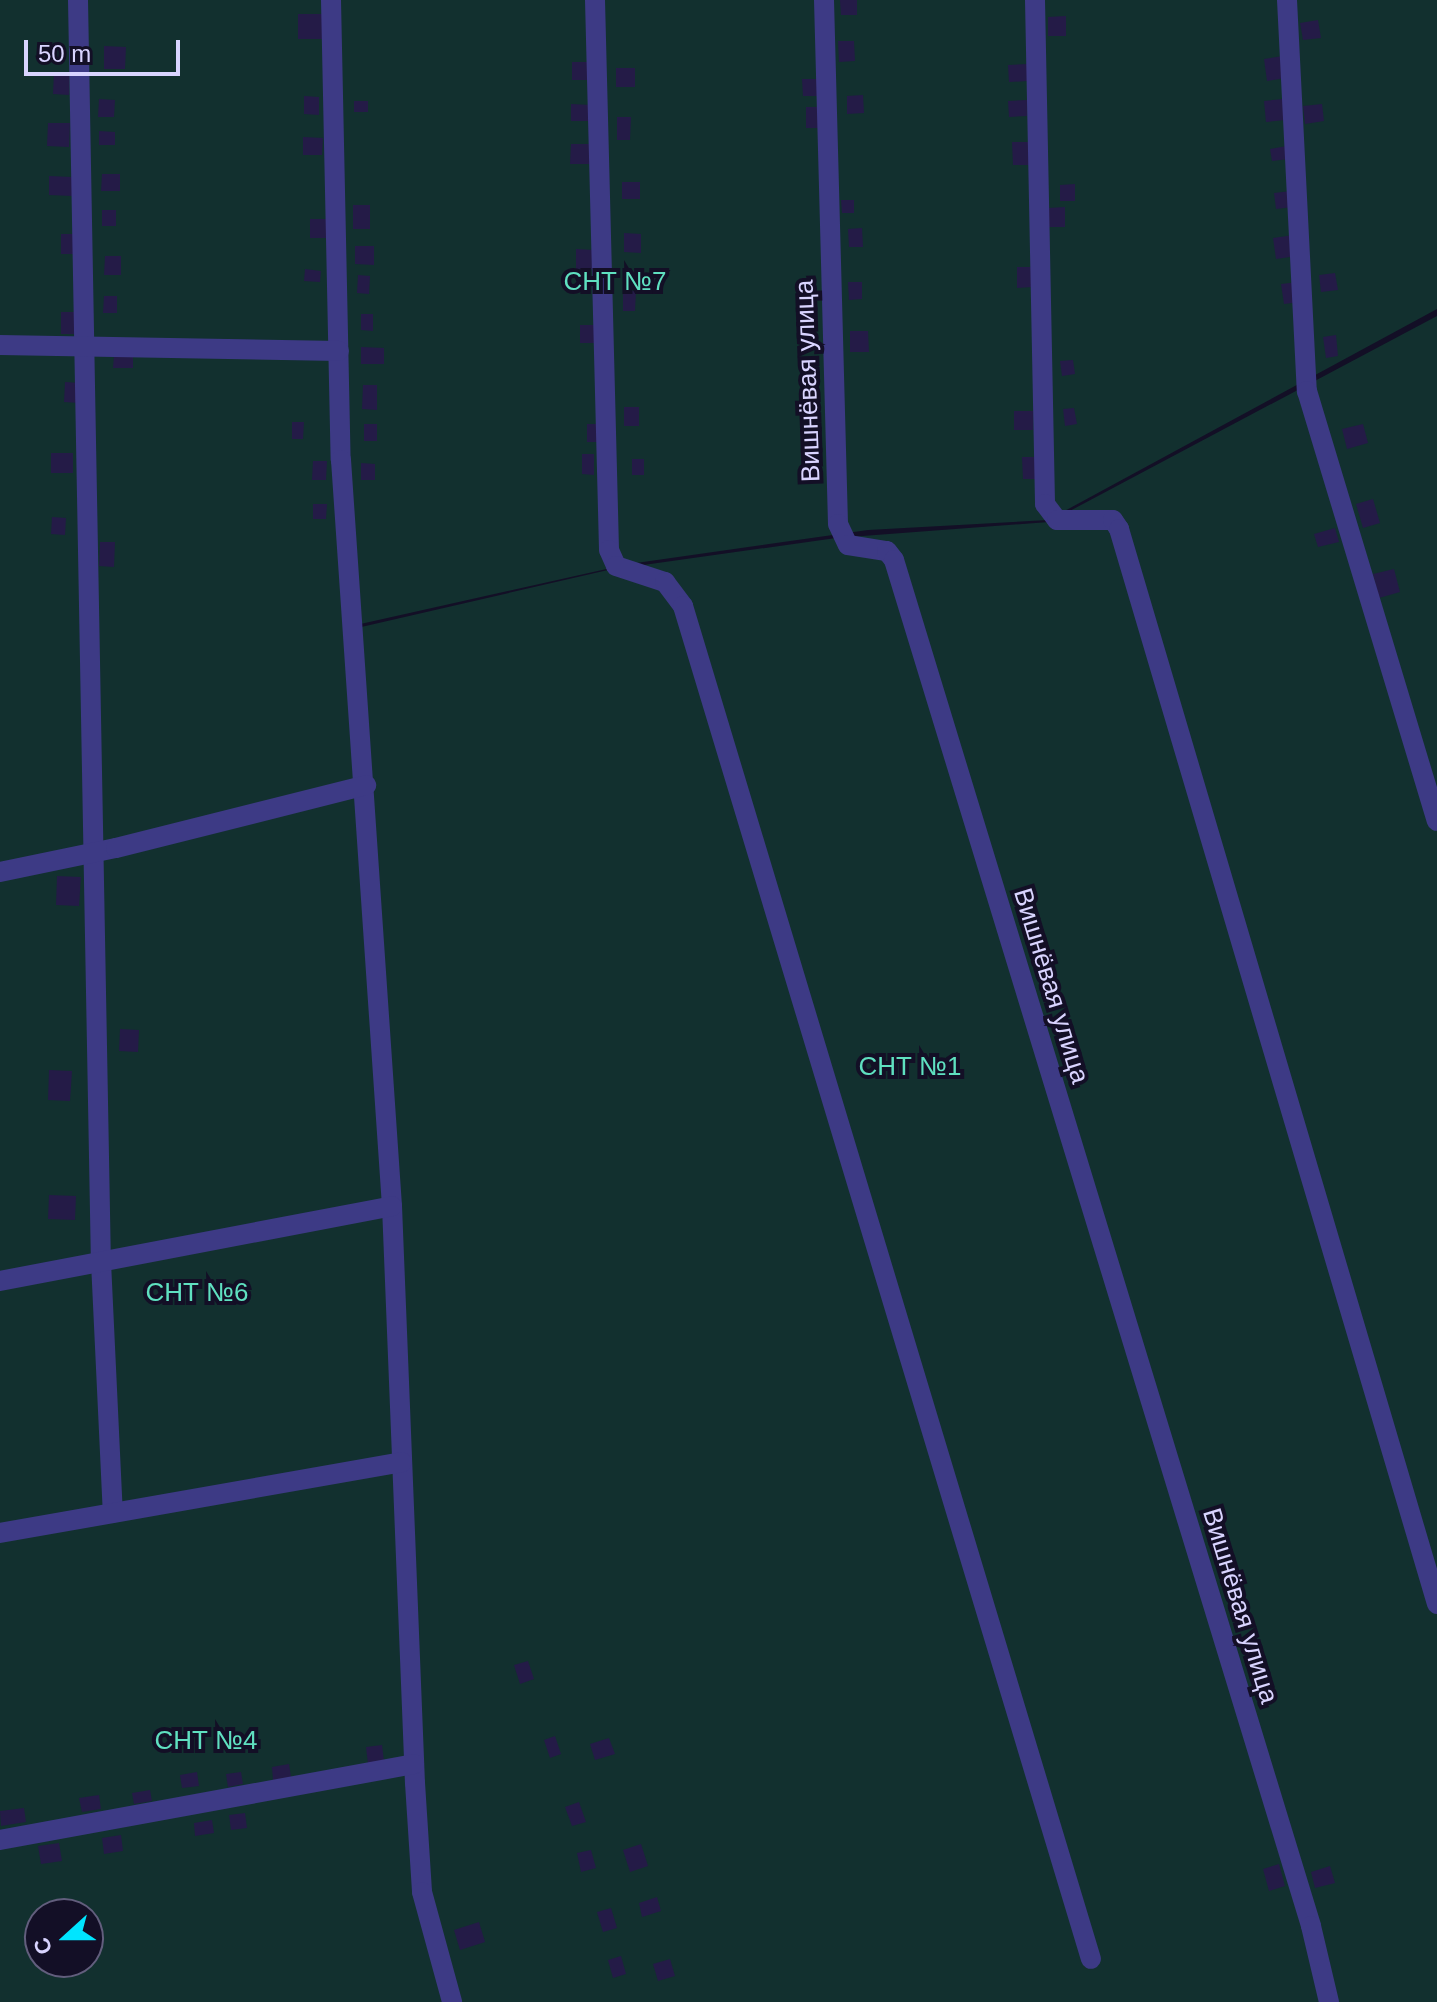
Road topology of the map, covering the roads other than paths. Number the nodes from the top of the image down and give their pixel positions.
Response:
1 (78, 0) edge
2 (331, 0) edge
3 (595, 0) edge
4 (824, 0) edge
5 (1035, 0) edge
6 (1287, 0) edge
7 (0, 345) edge
8 (85, 346) junction
9 (339, 351) junction
10 (366, 785) junction
11 (1437, 821) edge
12 (93, 853) junction
13 (0, 872) edge
14 (392, 1206) junction
15 (101, 1262) junction
16 (0, 1281) edge
17 (402, 1462) junction
18 (113, 1513) junction
19 (0, 1533) edge
20 (1437, 1604) edge
21 (414, 1764) junction
22 (0, 1840) edge
23 (1091, 1959) dead end
24 (452, 2002) edge
25 (1329, 2002) edge

1 - 8 street
2 - 9 street
3 - 23 street
4 - 25 street, Вишнёвая улица
5 - 20 street
6 - 11 street
7 - 8 street
8 - 9 street
8 - 12 street
9 - 10 street
10 - 12 street
10 - 14 street
12 - 13 street
12 - 15 street
14 - 15 street
14 - 17 street
15 - 16 street
15 - 18 street
17 - 18 street
17 - 21 street
18 - 19 street
21 - 22 street
21 - 24 street

